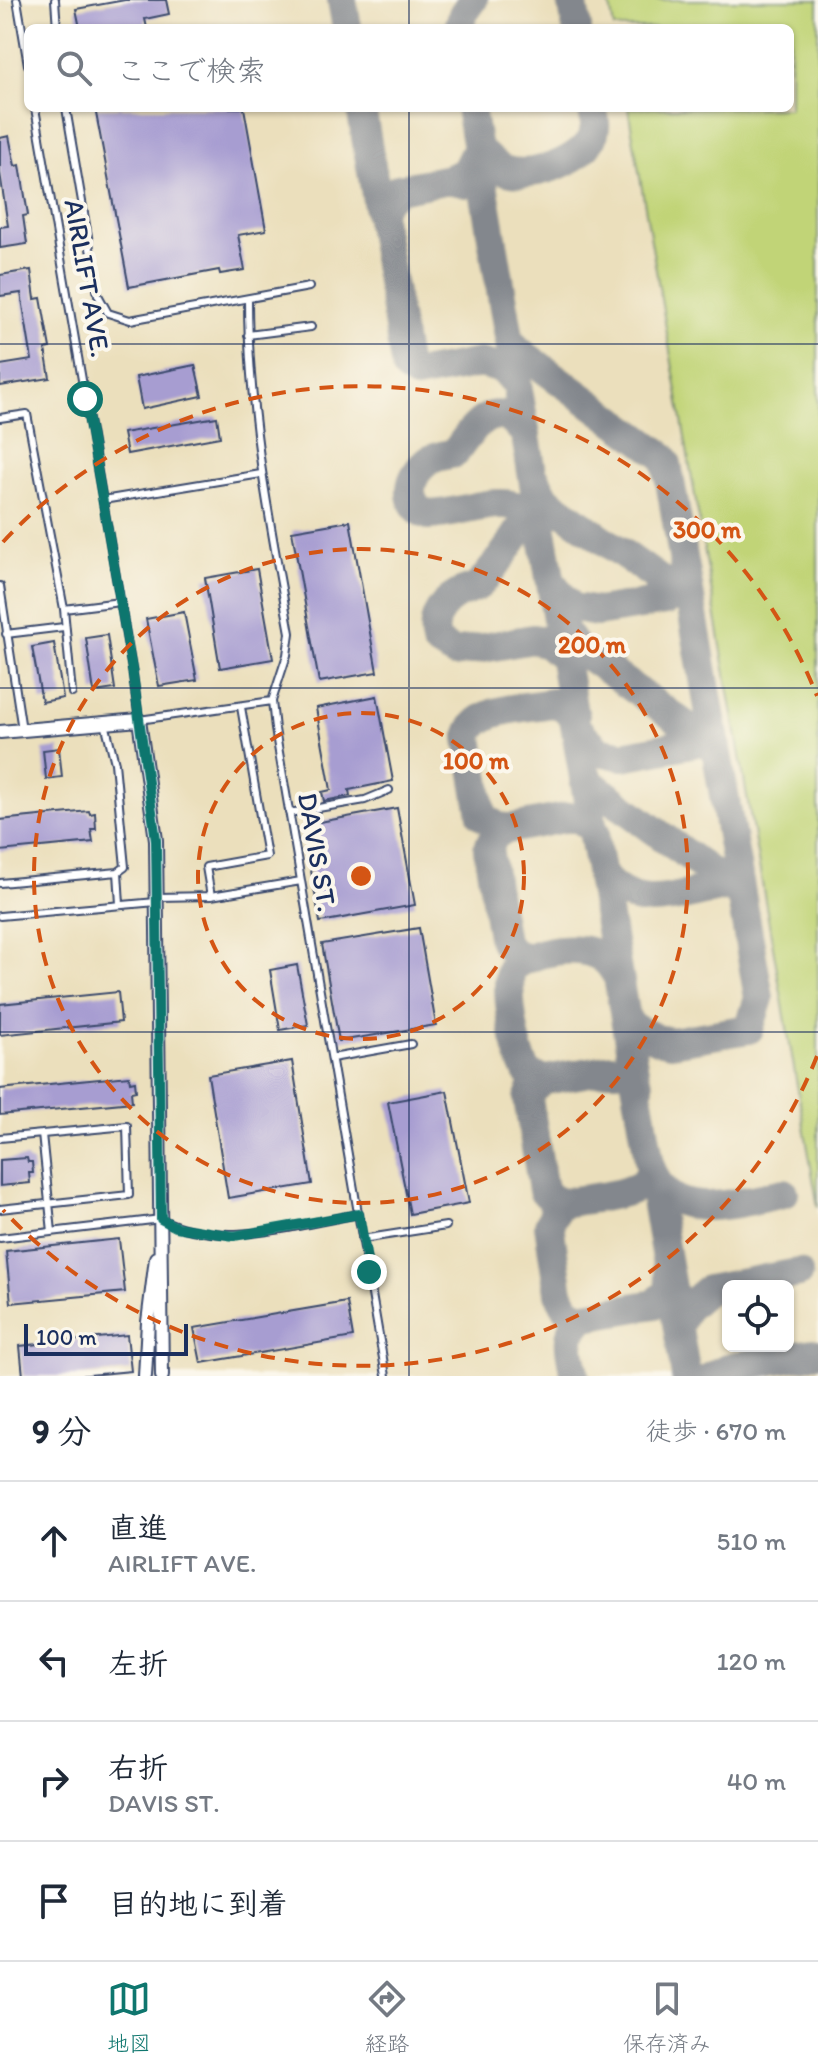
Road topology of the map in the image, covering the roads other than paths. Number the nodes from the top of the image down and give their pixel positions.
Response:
1 (17, 0) edge
2 (55, 0) edge
3 (57, 24) edge
4 (24, 41) edge
5 (36, 112) edge
6 (67, 112) edge
7 (309, 287) dead end
8 (248, 300) junction
9 (311, 327) dead end
10 (248, 335) junction
11 (0, 418) edge
12 (261, 474) junction
13 (103, 500) junction
14 (0, 590) edge
15 (120, 602) junction
16 (64, 609) junction
17 (64, 627) junction
18 (6, 634) junction
19 (72, 693) dead end
20 (272, 701) junction
21 (241, 707) junction
22 (139, 720) junction
23 (105, 723) junction
24 (22, 730) junction
25 (0, 732) edge
26 (389, 790) dead end
27 (289, 813) junction
28 (118, 872) junction
29 (301, 881) junction
30 (0, 883) edge
31 (211, 896) junction
32 (157, 900) junction
33 (120, 904) junction
34 (0, 916) edge
35 (411, 1044) dead end
36 (332, 1058) junction
37 (42, 1134) junction
38 (0, 1138) edge
39 (50, 1203) junction
40 (0, 1209) edge
41 (359, 1214) junction
42 (161, 1219) junction
43 (446, 1226) dead end
44 (52, 1232) junction
45 (0, 1238) edge
46 (362, 1239) junction
47 (145, 1376) edge
48 (162, 1376) edge
49 (386, 1376) edge

1 - 4 lane
2 - 3 lane
5 - 13 lane, AIRLIFT AVE.
6 - 8 lane
7 - 8 lane
8 - 10 lane, DAVIS ST.
9 - 10 lane
10 - 12 lane, DAVIS ST.
11 - 16 lane
12 - 13 lane
12 - 20 lane, DAVIS ST.
13 - 15 lane, AIRLIFT AVE.
14 - 18 lane
15 - 16 lane
15 - 22 lane, AIRLIFT AVE.
16 - 17 lane
17 - 18 lane
17 - 19 lane
18 - 24 lane
20 - 21 lane
20 - 27 lane, DAVIS ST.
21 - 22 lane
21 - 31 lane
22 - 23 street
22 - 32 street, AIRLIFT AVE.
23 - 24 street
23 - 28 lane
24 - 25 street
26 - 27 lane
27 - 29 lane, DAVIS ST.
28 - 30 lane
28 - 33 lane
29 - 31 lane
29 - 36 lane, DAVIS ST.
31 - 32 lane
32 - 33 lane
32 - 42 street, AIRLIFT AVE.
33 - 34 lane
35 - 36 lane
36 - 41 lane, DAVIS ST.
37 - 38 lane
37 - 39 lane
37 - 39 lane
39 - 40 lane
39 - 44 lane
41 - 42 lane
41 - 46 lane, DAVIS ST.
42 - 44 lane
42 - 47 street, AIRLIFT AVE.
42 - 48 street, AIRLIFT AVE.
43 - 46 lane
44 - 45 lane
46 - 49 lane, DAVIS ST.

